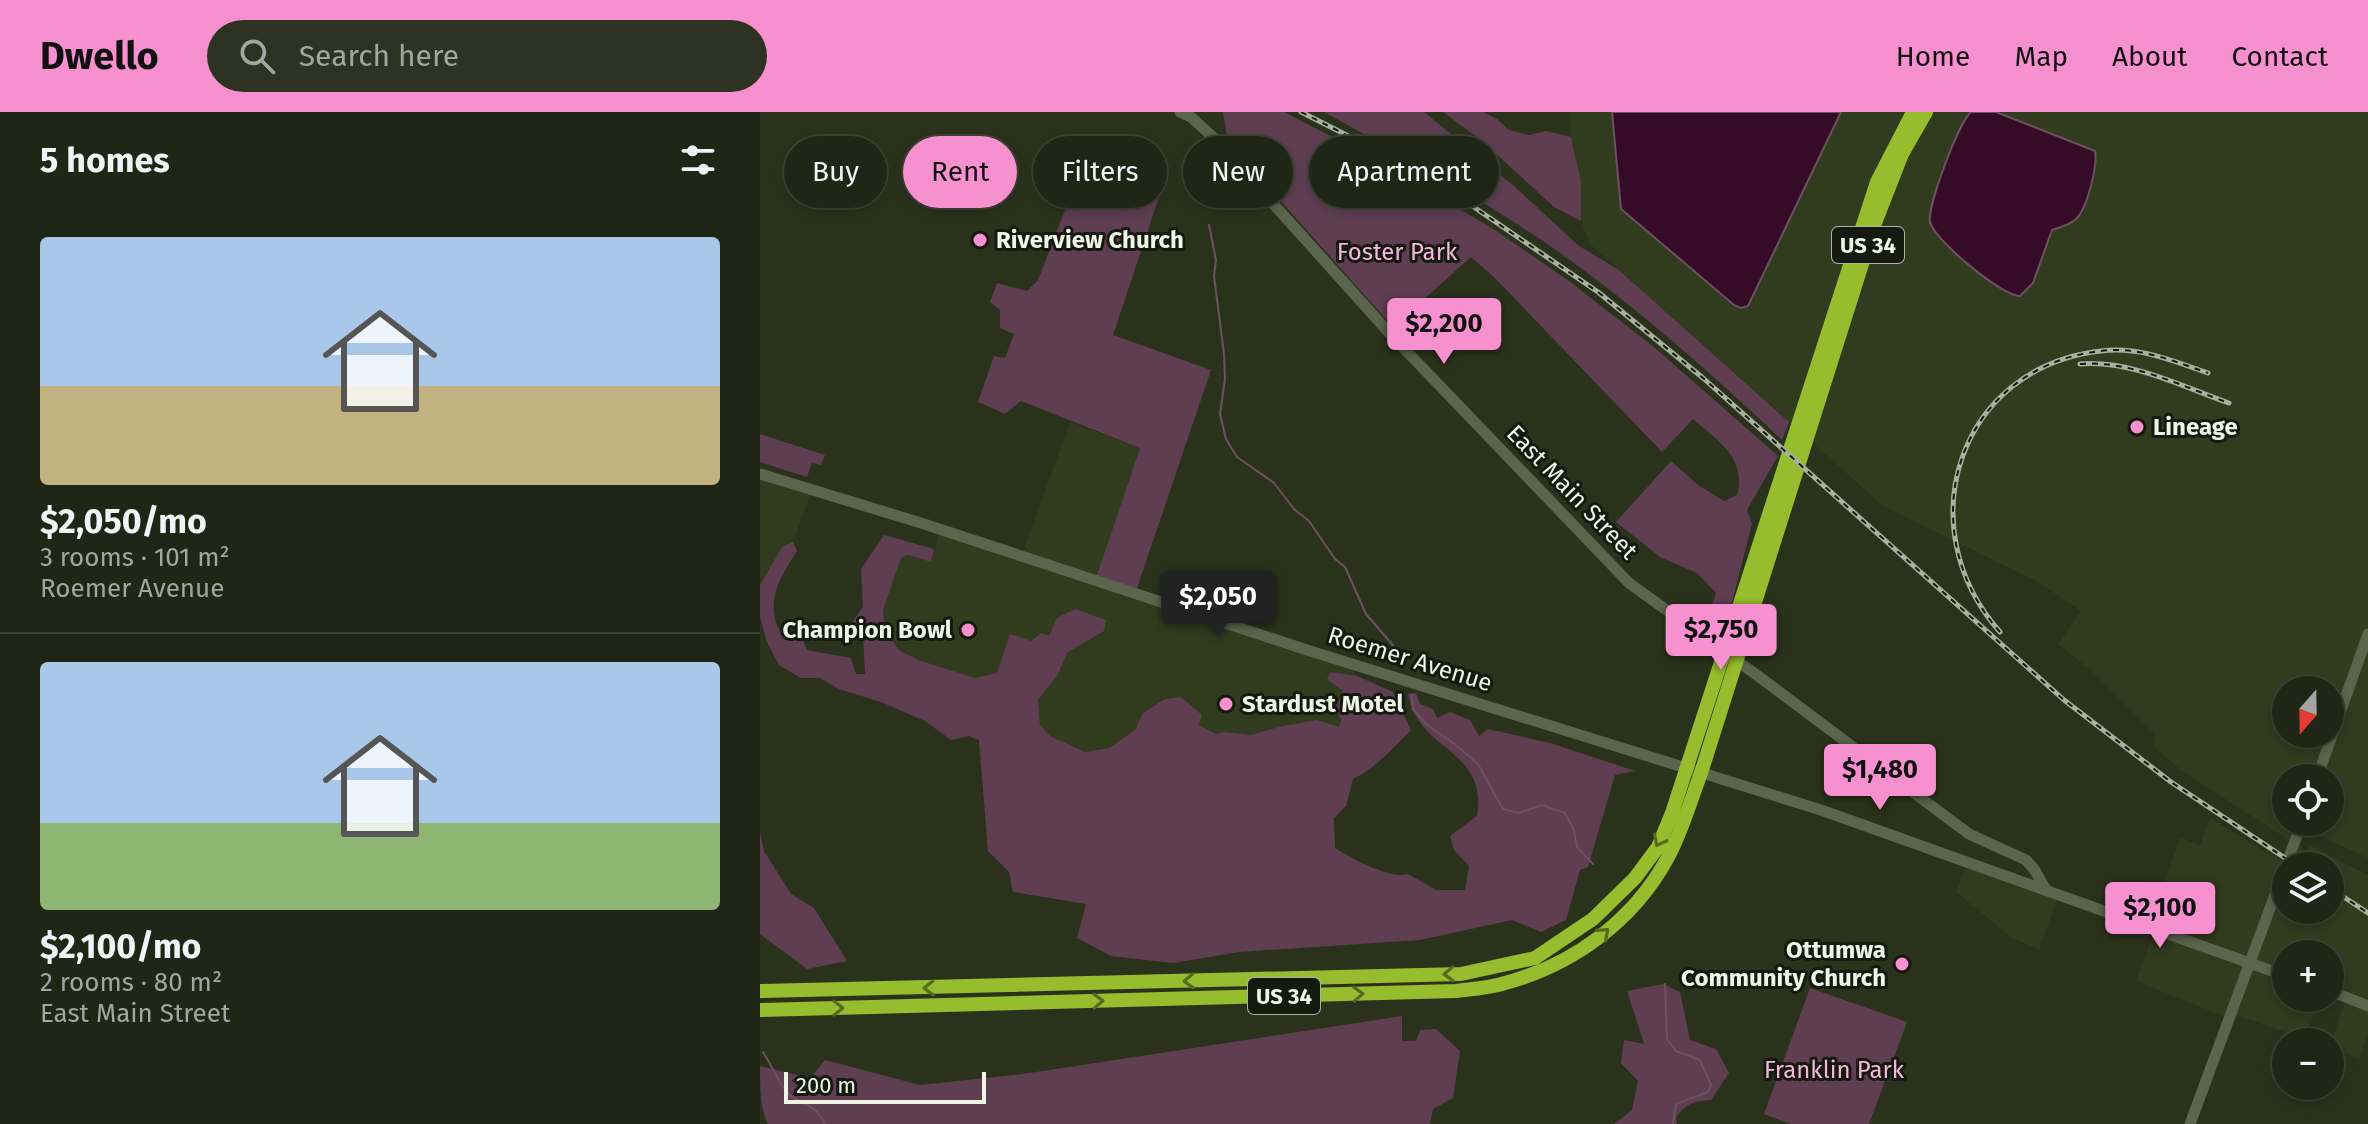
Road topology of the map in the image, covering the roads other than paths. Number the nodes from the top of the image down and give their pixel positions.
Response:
1 (1180, 112) edge
2 (1913, 112) edge
3 (1926, 112) edge
4 (1817, 382) junction
5 (760, 474) edge
6 (2368, 634) edge
7 (2322, 764) edge
8 (1694, 771) junction
9 (2296, 836) edge
10 (2046, 890) junction
11 (2251, 963) junction
12 (2272, 971) edge
13 (760, 991) edge
14 (2344, 997) edge
15 (2368, 1006) edge
16 (760, 1010) edge
17 (2190, 1124) edge

1 - 10 street, East Main Street
2 - 4 highway, US 34
3 - 4 highway, US 34
4 - 8 highway, US 34
5 - 8 street, Roemer Avenue
6 - 7 street
8 - 10 street, Roemer Avenue
8 -> 13 highway, US 34
16 -> 8 highway, US 34
9 - 11 street
10 - 11 street
11 - 12 street
11 - 17 street
14 - 15 street

